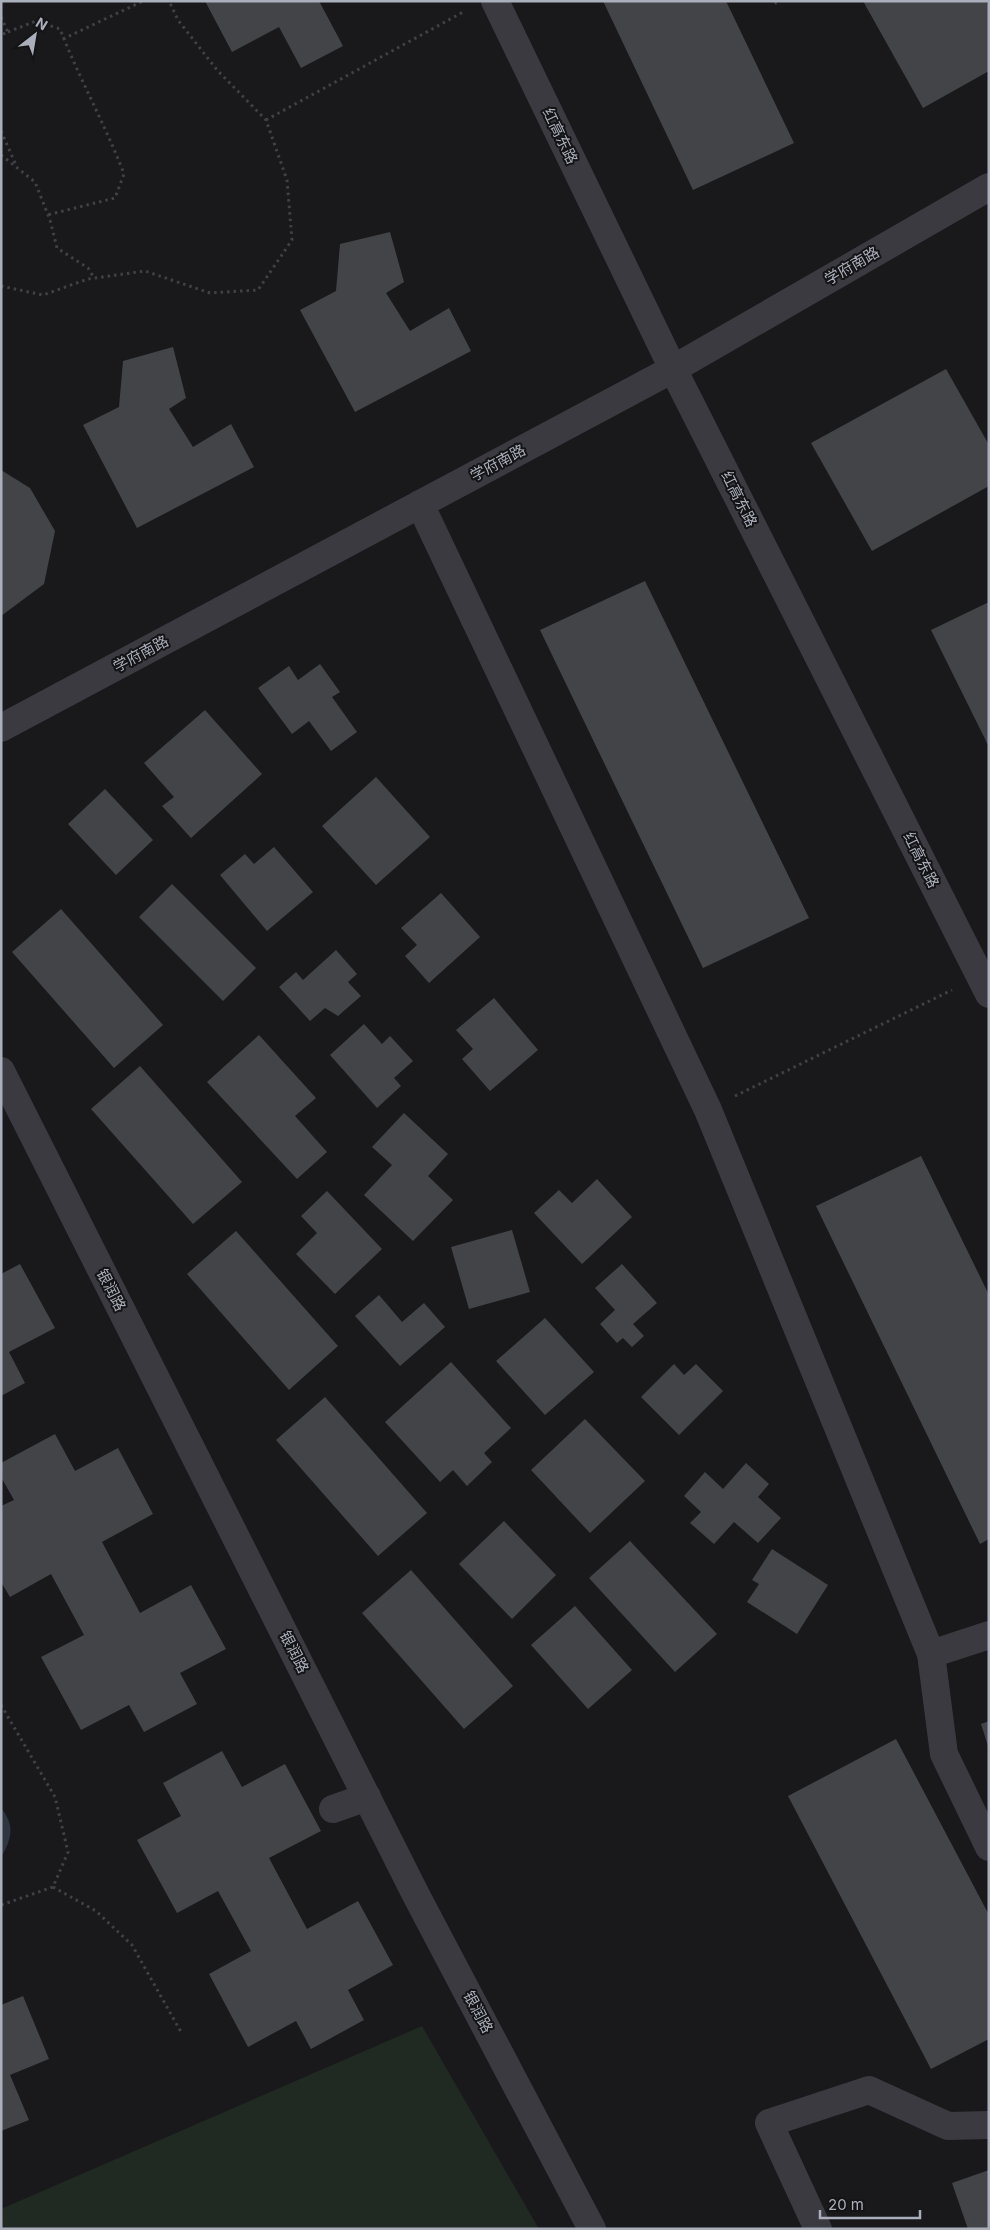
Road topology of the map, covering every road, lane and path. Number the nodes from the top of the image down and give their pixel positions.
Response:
1 (143, 1) edge
2 (170, 1) edge
3 (495, 1) edge
4 (775, 1) edge
5 (779, 1) edge
6 (466, 10) dead end
7 (1, 17) edge
8 (8, 32) junction
9 (1, 35) edge
10 (63, 39) junction
11 (266, 120) junction
12 (1, 131) edge
13 (1, 155) edge
14 (16, 167) junction
15 (989, 187) edge
16 (47, 214) junction
17 (94, 278) junction
18 (1, 286) edge
19 (673, 369) junction
20 (420, 504) junction
21 (1, 728) edge
22 (984, 985) edge
23 (1, 1071) edge
24 (708, 1110) junction
25 (989, 1635) edge
26 (931, 1654) junction
27 (1, 1705) edge
28 (367, 1797) junction
29 (333, 1810) dead end
30 (989, 1847) edge
31 (53, 1887) junction
32 (1, 1905) edge
33 (181, 2032) dead end
34 (989, 2125) edge
35 (592, 2229) edge
36 (818, 2229) edge

1 - 10 path
2 - 11 path
3 - 19 street, 红高东路
4 - 5 path
6 - 11 path
7 - 8 path
8 - 9 path
8 - 10 path
10 - 16 path
11 - 17 path
12 - 14 path
13 - 14 path
14 - 16 path
15 - 19 street, 学府南路
16 - 17 path
17 - 18 path
19 - 20 street, 学府南路
19 - 22 street, 红高东路
20 - 21 street, 学府南路
20 - 24 street
22 - 24 path
23 - 28 street, 银润路
24 - 26 street
25 - 26 street
26 - 30 street
27 - 31 path
28 - 29 street
28 - 35 street, 银润路
31 - 32 path
31 - 33 path
34 - 36 street

